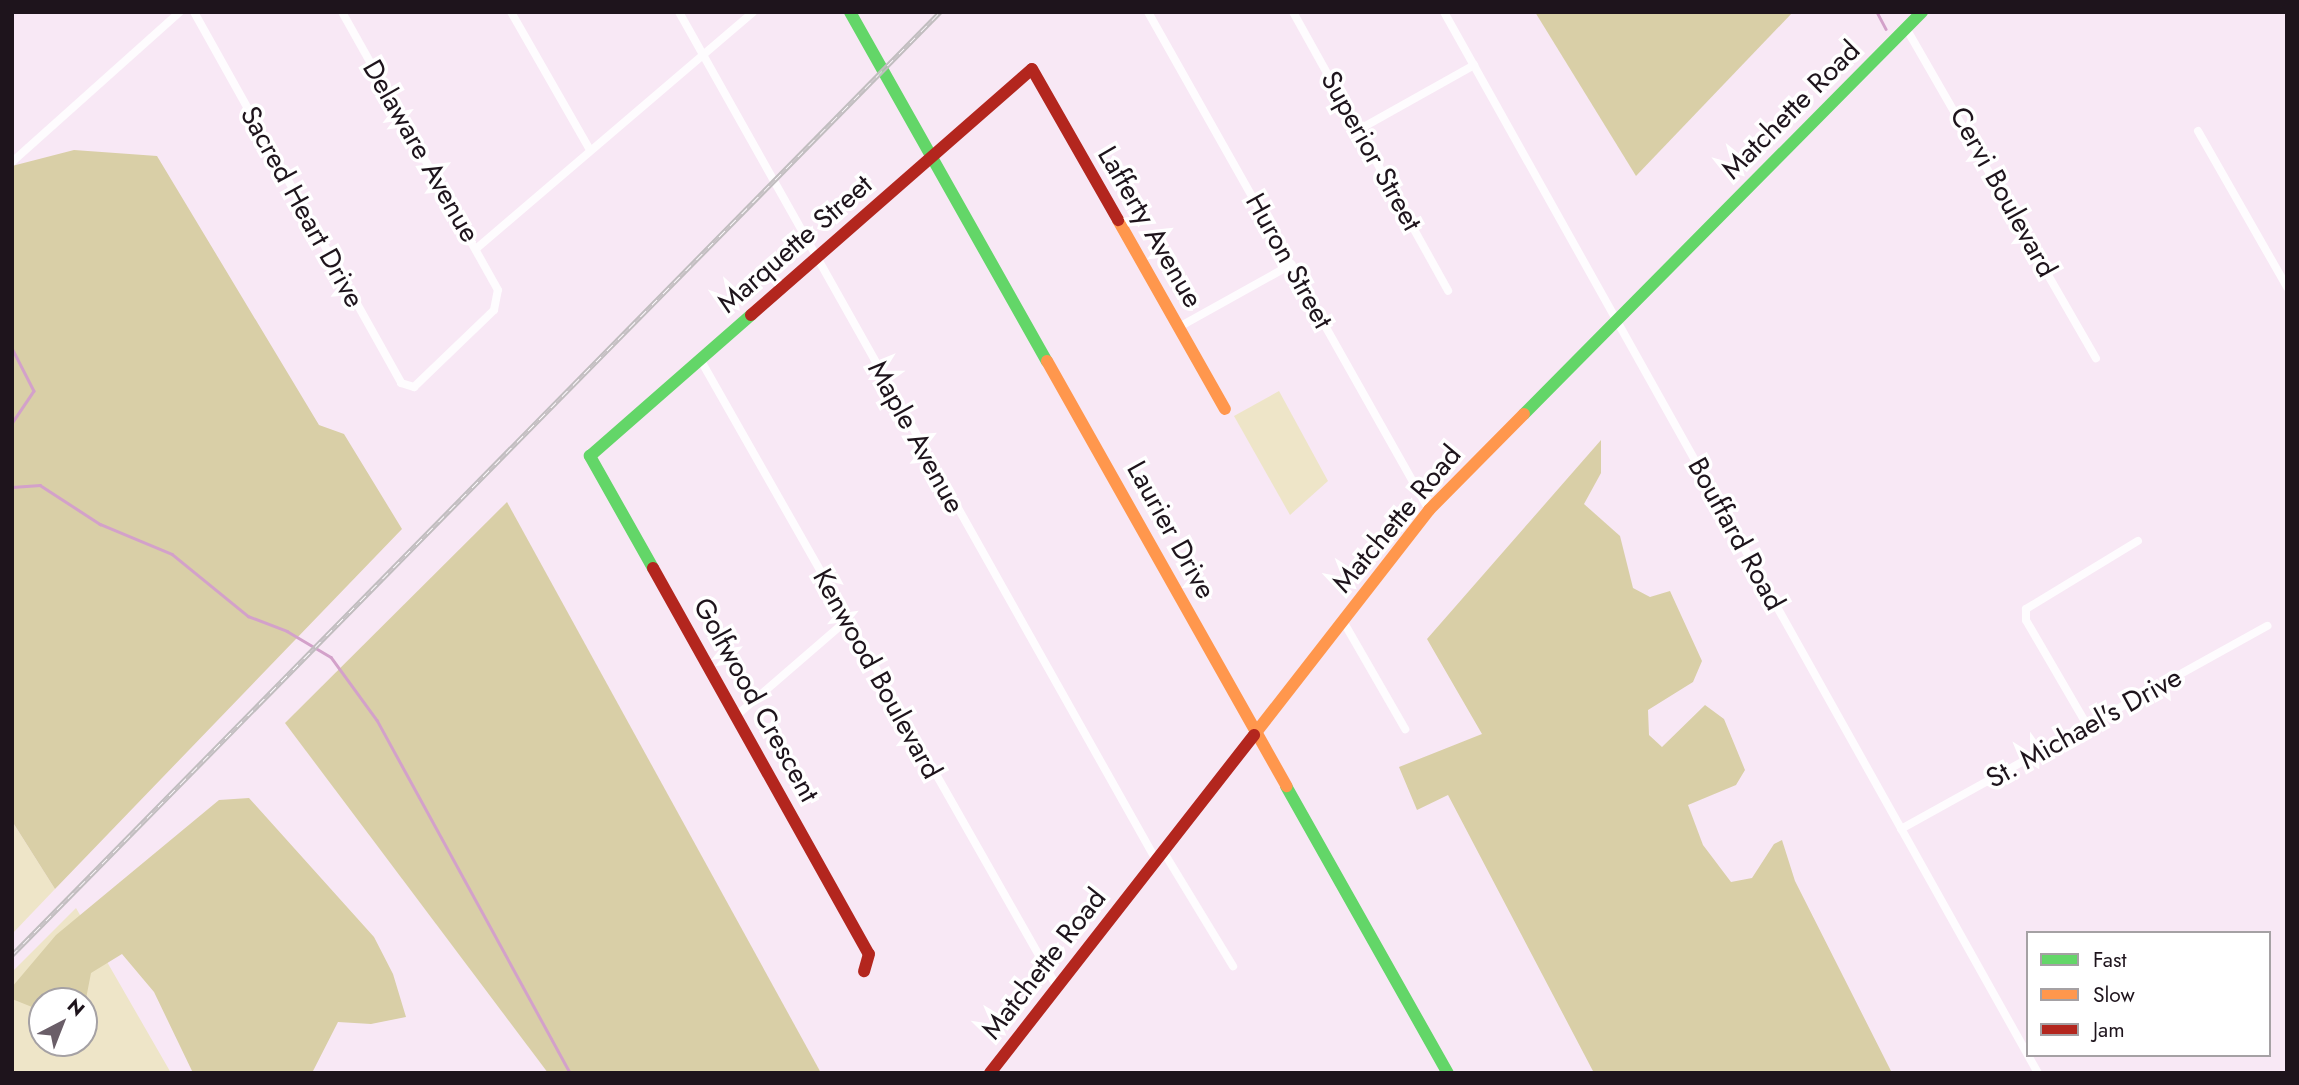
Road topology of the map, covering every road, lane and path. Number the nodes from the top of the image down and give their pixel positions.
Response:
1 (180, 12) edge
2 (194, 12) edge
3 (342, 12) edge
4 (511, 12) edge
5 (679, 12) edge
6 (753, 12) edge
7 (850, 12) edge
8 (1148, 12) edge
9 (1293, 12) edge
10 (1444, 12) edge
11 (1922, 12) edge
12 (1906, 28) junction
13 (702, 55) junction
14 (1474, 65) junction
15 (1032, 69) joint
16 (1360, 129) junction
17 (2198, 131) dead end
18 (590, 150) junction
19 (932, 158) junction
20 (12, 162) edge
21 (477, 248) junction
22 (816, 258) junction
23 (1292, 264) junction
24 (2287, 287) edge
25 (498, 290) joint
26 (1448, 291) dead end
27 (1617, 322) junction
28 (1179, 327) junction
29 (2096, 358) dead end
30 (701, 359) junction
31 (1225, 409) dead end
32 (590, 456) joint
33 (1429, 510) junction
34 (2138, 541) dead end
35 (847, 620) junction
36 (1343, 621) junction
37 (2267, 626) dead end
38 (737, 715) junction
39 (2087, 726) junction
40 (1405, 729) dead end
41 (1258, 733) junction
42 (1901, 830) junction
43 (1160, 855) junction
44 (1233, 966) dead end
45 (864, 971) dead end
46 (1057, 987) junction
47 (2026, 1052) edge
48 (2029, 1057) edge
49 (990, 1073) edge
50 (1448, 1073) edge
51 (2038, 1073) edge

1 - 20 street
2 - 25 street, Sacred Heart Drive
3 - 21 street, Delaware Avenue
4 - 18 street
5 - 13 street, Maple Avenue
6 - 13 street
7 - 19 street, Laurier Drive
8 - 23 street, Huron Street
9 - 16 street, Superior Street
10 - 14 street, Bouffard Road
11 - 12 street, Matchette Road
12 - 27 street, Matchette Road
12 - 29 street, Cervi Boulevard
13 - 18 street
13 - 22 street, Maple Avenue
14 - 16 street
14 - 27 street, Bouffard Road
15 - 19 street, Marquette Street
15 - 28 street, Lafferty Avenue
16 - 26 street, Superior Street
17 - 24 street
18 - 21 street
19 - 22 street, Marquette Street
19 - 41 street, Laurier Drive
21 - 25 street, Delaware Avenue
22 - 30 street, Marquette Street
22 - 43 street, Maple Avenue
23 - 28 street
23 - 33 street, Huron Street
27 - 33 street, Matchette Road
27 - 42 street, Bouffard Road
28 - 31 street, Lafferty Avenue
30 - 32 street, Marquette Street
30 - 35 street, Kenwood Boulevard
32 - 38 street, Golfwood Crescent
33 - 36 street, Matchette Road
34 - 39 street
35 - 38 street
35 - 46 street, Kenwood Boulevard
36 - 40 street
36 - 41 street, Matchette Road
37 - 39 street, St. Michael's Drive
38 - 45 street, Golfwood Crescent
39 - 42 street, St. Michael's Drive
41 - 43 street, Matchette Road
41 - 50 street, Laurier Drive
42 - 47 street, Bouffard Road
43 - 44 street, Maple Avenue
43 - 46 street, Matchette Road
46 - 49 street, Matchette Road
48 - 51 street, Bouffard Road

